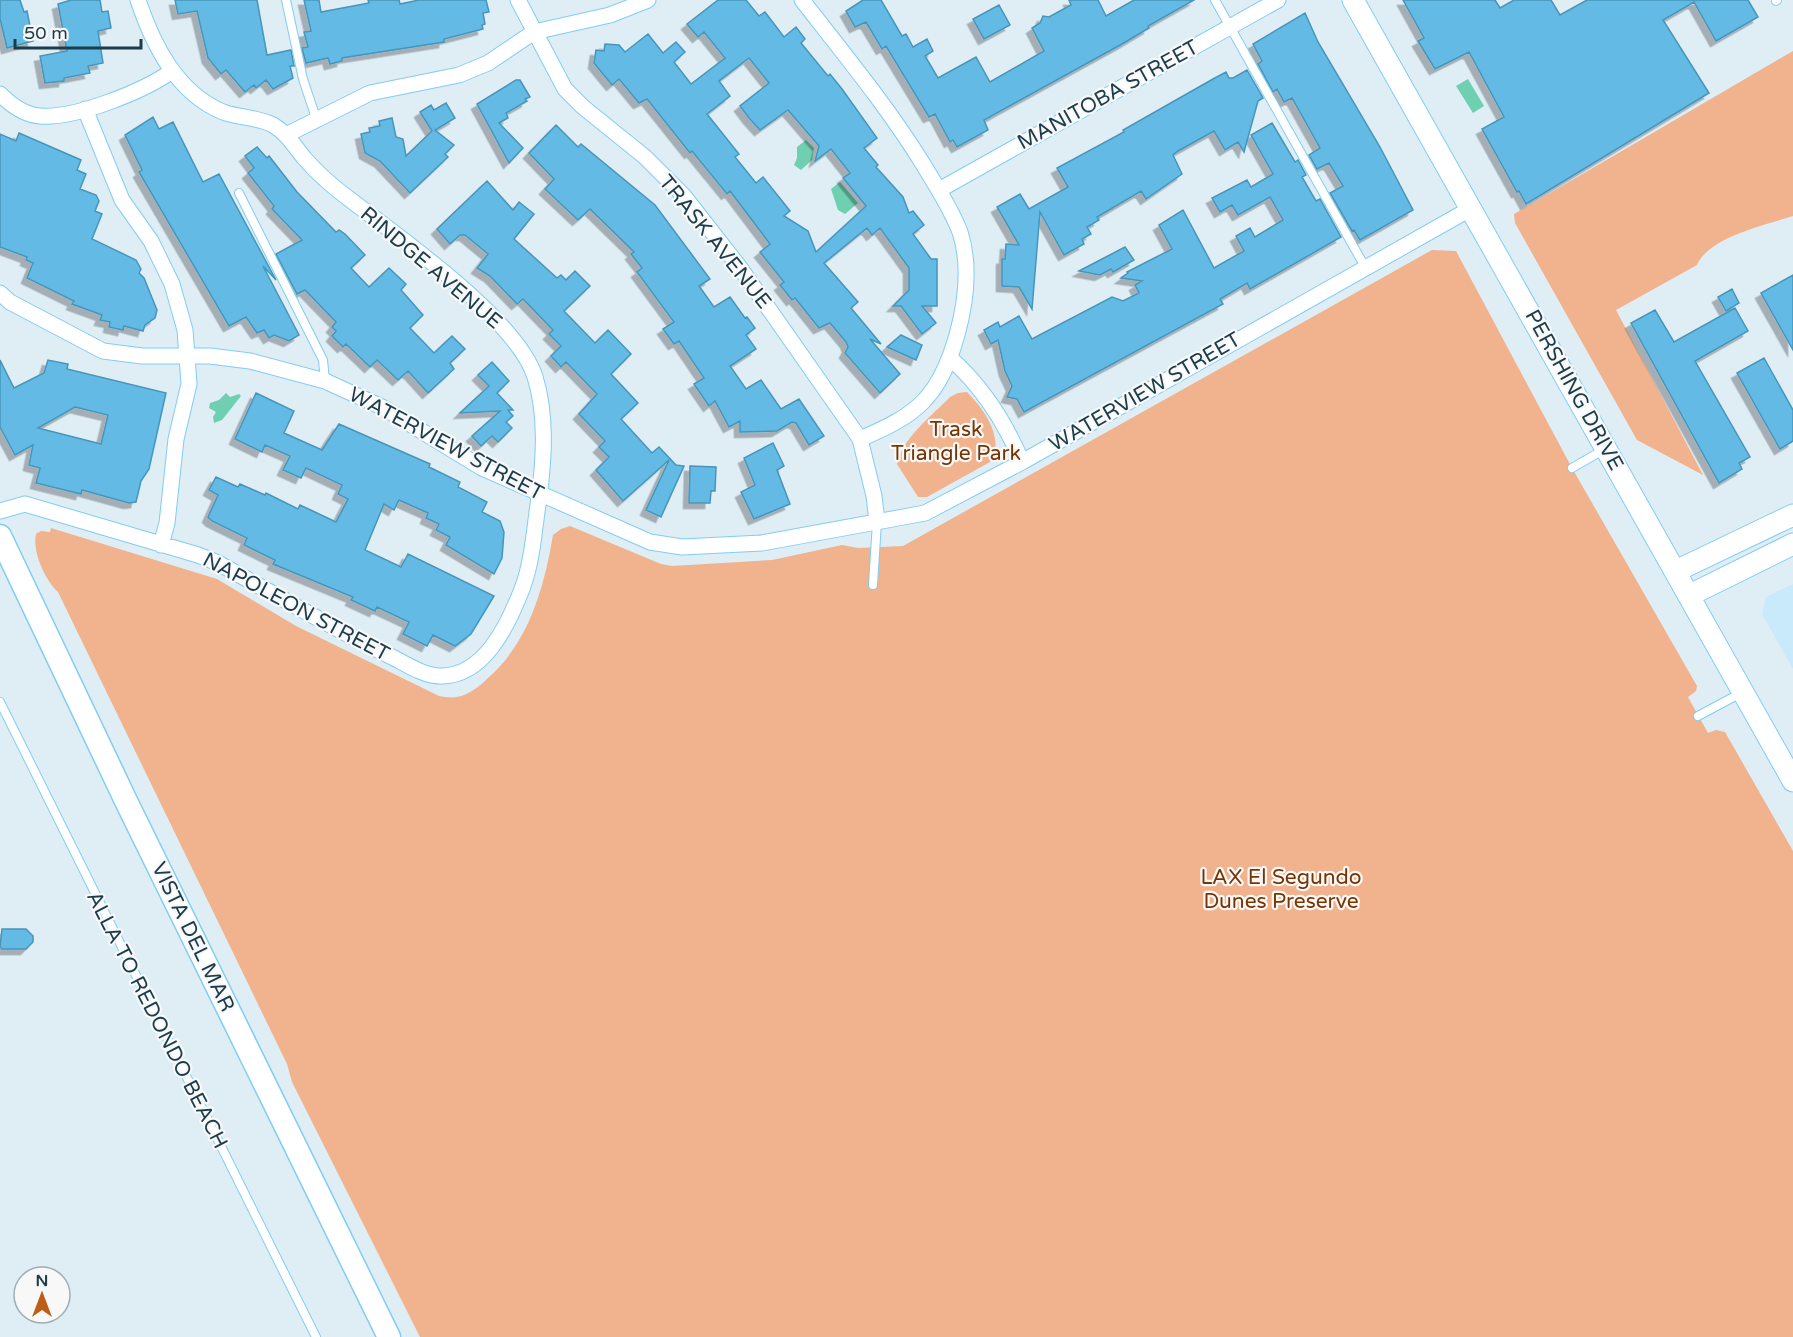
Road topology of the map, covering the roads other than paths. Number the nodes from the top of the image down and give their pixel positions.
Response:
1 (138, 0) edge
2 (286, 0) edge
3 (518, 0) edge
4 (648, 0) edge
5 (802, 0) edge
6 (1215, 0) edge
7 (1278, 0) edge
8 (1353, 0) edge
9 (1229, 26) junction
10 (534, 32) junction
11 (172, 71) junction
12 (0, 94) edge
13 (85, 109) junction
14 (316, 118) junction
15 (286, 135) junction
16 (939, 190) junction
17 (239, 193) dead end
18 (1470, 209) junction
19 (1365, 267) junction
20 (0, 293) edge
21 (188, 356) junction
22 (950, 358) junction
23 (324, 381) junction
24 (860, 439) junction
25 (1607, 448) junction
26 (1022, 462) junction
27 (1572, 468) dead end
28 (539, 493) junction
29 (0, 511) edge
30 (1793, 515) edge
31 (877, 522) junction
32 (0, 536) edge
33 (1793, 544) edge
34 (162, 545) junction
35 (1676, 571) junction
36 (873, 585) dead end
37 (1690, 595) junction
38 (453, 676) joint
39 (1743, 692) junction
40 (0, 702) edge
41 (1698, 716) dead end
42 (1793, 781) edge
43 (316, 1337) edge
44 (388, 1337) edge

1 - 11 street, RINDGE AVENUE
2 - 14 lane
3 - 10 street, TRASK AVENUE
4 - 10 street
5 - 16 street
6 - 9 lane
7 - 9 street, MANITOBA STREET
8 - 18 main road, PERSHING DRIVE
9 - 16 street, MANITOBA STREET
9 - 19 lane
10 - 14 street
10 - 24 street, TRASK AVENUE
11 - 13 street
11 - 15 street, RINDGE AVENUE
12 - 13 street
13 - 21 street
14 - 15 street
15 - 28 street, RINDGE AVENUE
16 - 22 street
17 - 23 lane
18 - 19 street, WATERVIEW STREET
18 - 25 main road, PERSHING DRIVE
19 - 26 street, WATERVIEW STREET
20 - 21 street, WATERVIEW STREET
21 - 23 street, WATERVIEW STREET
21 - 34 street
22 - 24 street
22 - 26 street
23 - 28 street, WATERVIEW STREET
24 - 31 street
25 - 27 lane
25 - 35 main road, PERSHING DRIVE
26 - 31 street, WATERVIEW STREET
28 - 31 street, WATERVIEW STREET
28 - 38 street, RINDGE AVENUE
29 - 34 street, NAPOLEON STREET
30 - 35 main road
31 - 36 lane
32 - 44 main road, VISTA DEL MAR
33 - 37 main road
34 - 38 street, NAPOLEON STREET
35 - 37 main road, PERSHING DRIVE
37 - 39 main road, PERSHING DRIVE
39 - 41 lane
39 - 42 main road, PERSHING DRIVE
40 - 43 lane, ALLA TO REDONDO BEACH

